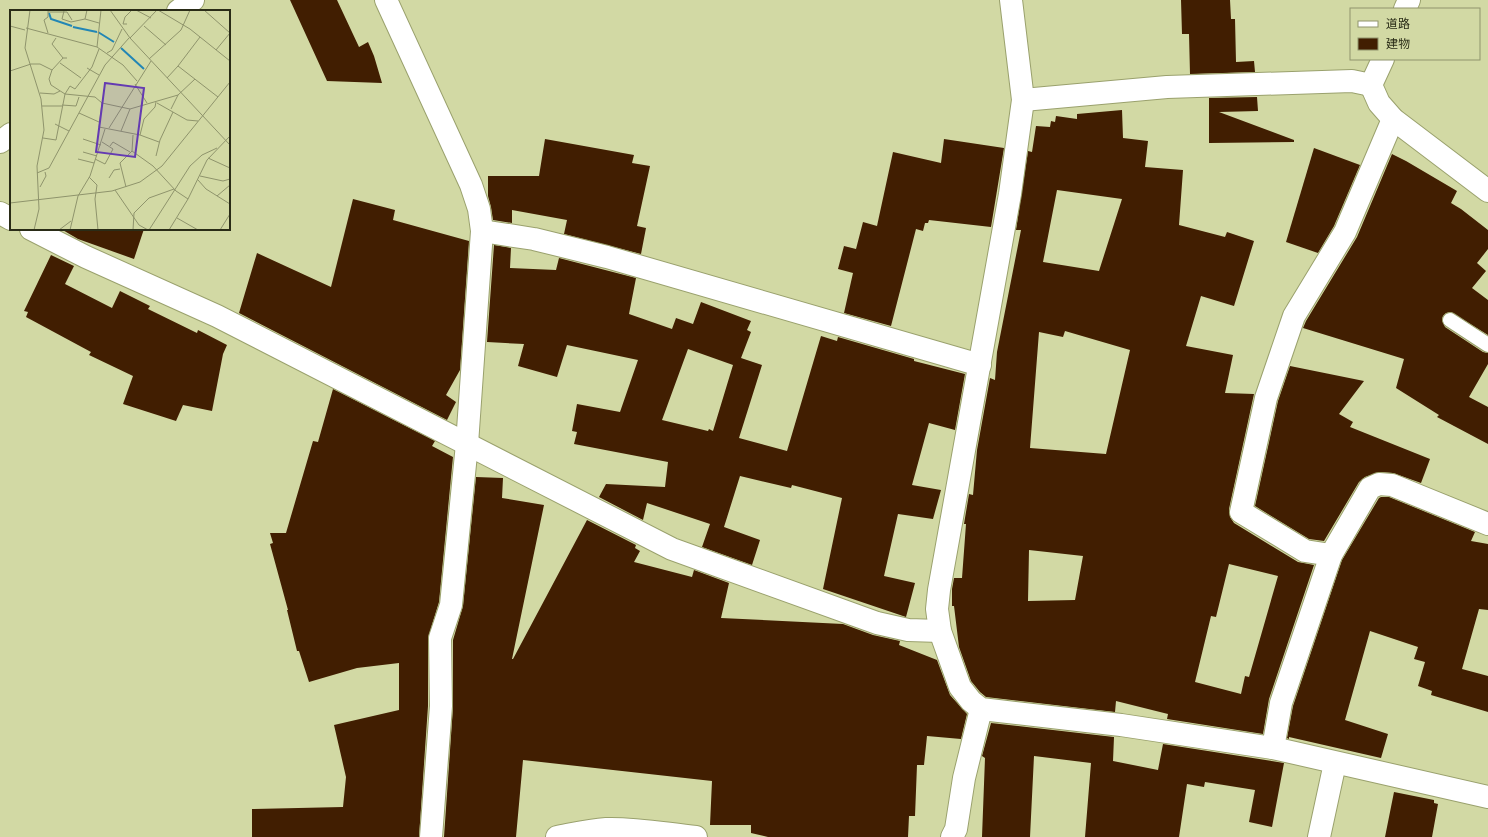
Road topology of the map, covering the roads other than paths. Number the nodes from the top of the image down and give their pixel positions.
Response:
1 (194, 0) edge
2 (386, 0) edge
3 (1011, 0) edge
4 (179, 10) edge
5 (1383, 60) edge
6 (1371, 85) junction
7 (1023, 100) junction
8 (1393, 119) junction
9 (10, 135) edge
10 (0, 142) edge
11 (1488, 191) edge
12 (0, 213) edge
13 (10, 218) edge
14 (33, 230) edge
15 (482, 231) junction
16 (1450, 320) dead end
17 (1488, 345) edge
18 (980, 365) junction
19 (467, 444) junction
20 (1488, 524) edge
21 (1331, 555) junction
22 (940, 631) junction
23 (981, 709) junction
24 (1273, 748) junction
25 (1335, 763) junction
26 (1488, 797) edge
27 (430, 837) edge
28 (557, 837) edge
29 (696, 837) edge
30 (952, 837) edge
31 (1319, 837) edge

1 - 4 street
2 - 15 street
3 - 7 street
5 - 6 street
6 - 7 street
6 - 8 street
7 - 18 street
8 - 11 street
8 - 21 street
9 - 10 street
12 - 13 street
14 - 19 street
15 - 18 street
15 - 19 street
16 - 17 lane
18 - 22 street
19 - 22 street
19 - 27 street
20 - 21 street
21 - 24 street
22 - 23 street
23 - 24 street
23 - 30 street
24 - 25 street
25 - 26 street
25 - 31 street
28 - 29 street

